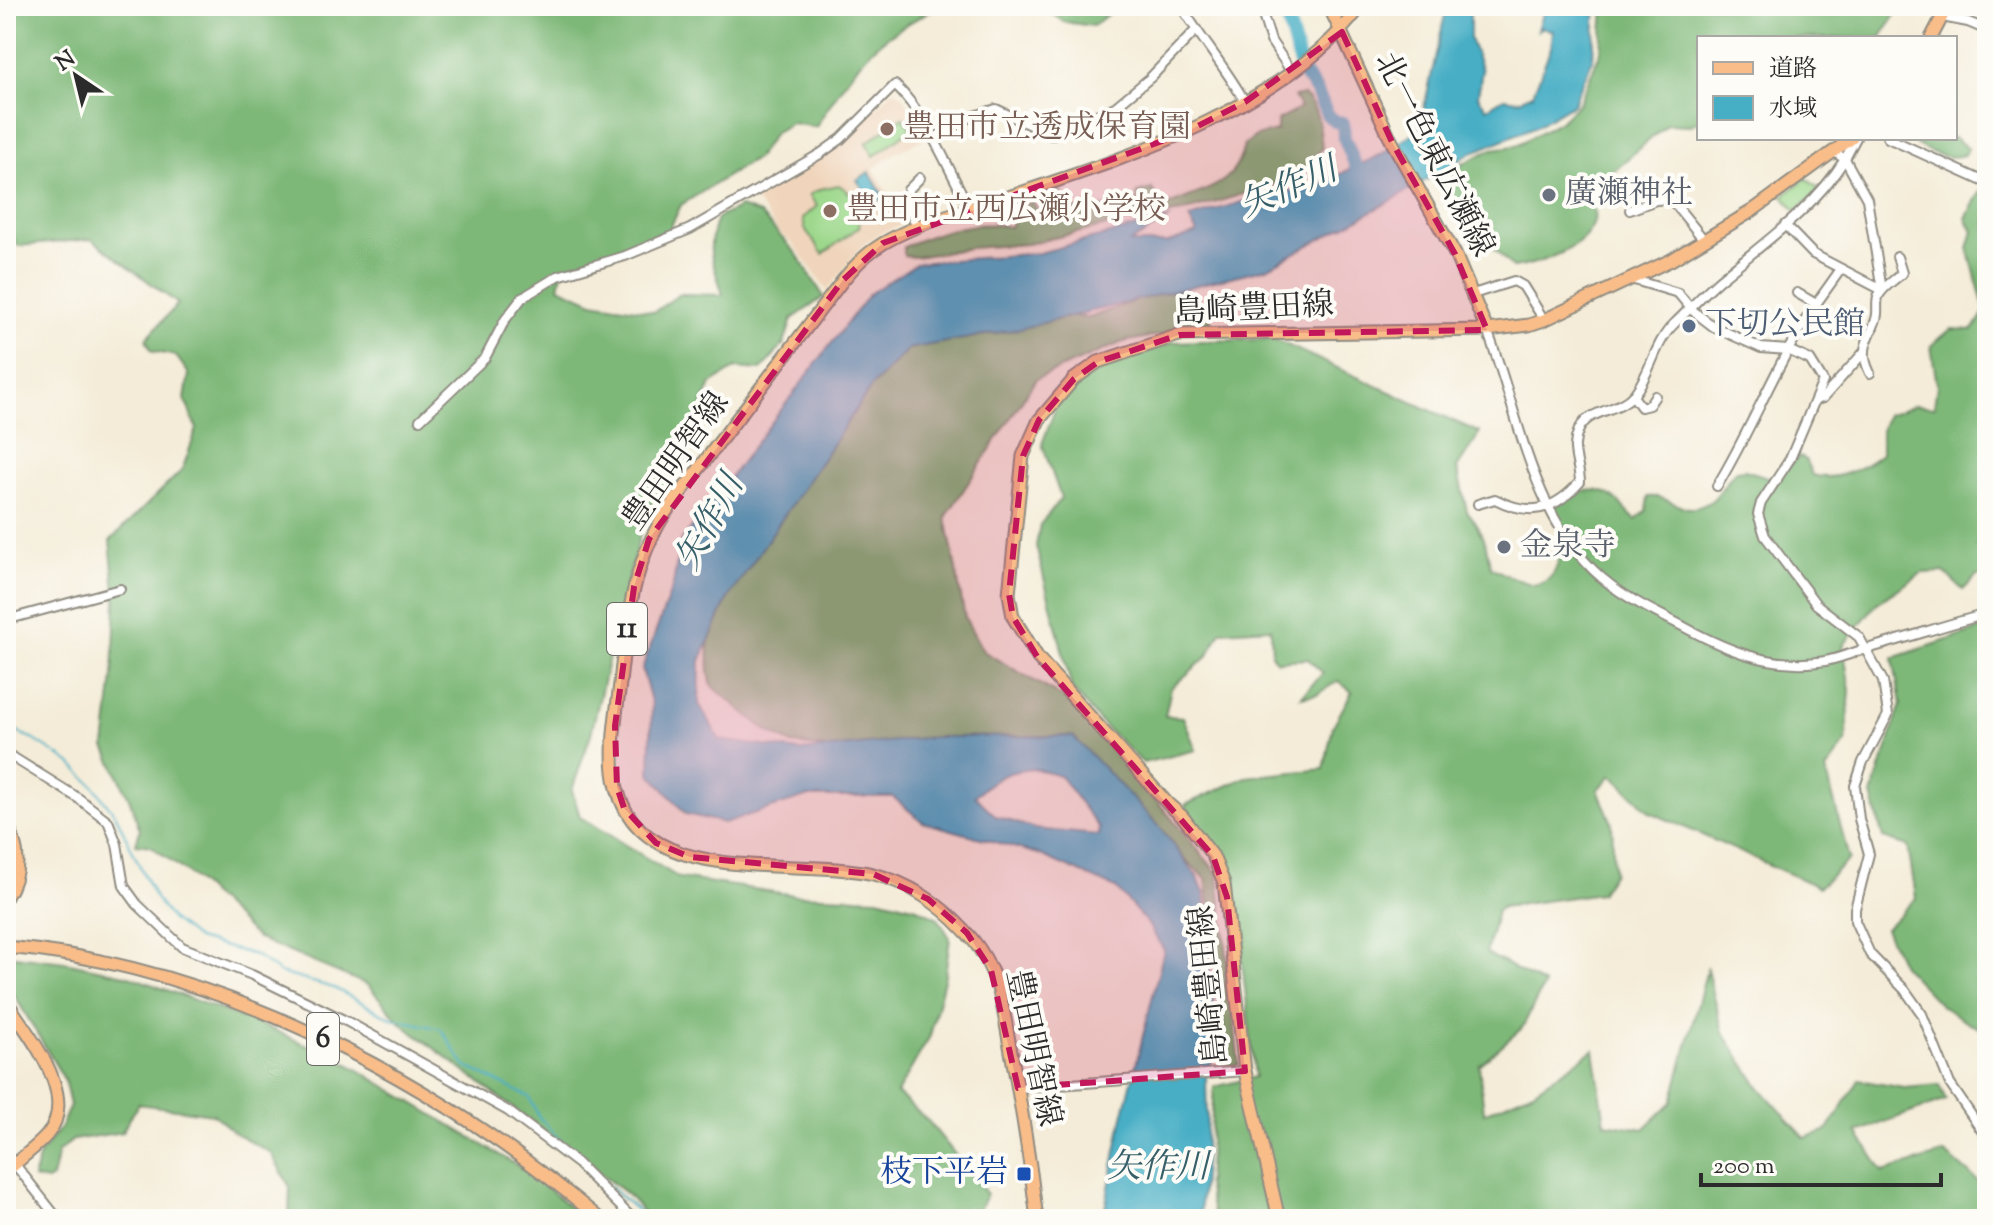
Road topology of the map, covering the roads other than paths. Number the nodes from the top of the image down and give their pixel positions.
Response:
1 (1181, 6) edge
2 (1260, 6) edge
3 (1329, 6) edge
4 (1361, 6) edge
5 (1943, 11) edge
6 (1196, 30) junction
7 (1987, 30) edge
8 (1342, 32) junction
9 (1932, 36) edge
10 (1292, 70) junction
11 (1245, 102) junction
12 (933, 139) junction
13 (1851, 140) edge
14 (1853, 140) edge
15 (1892, 140) edge
16 (1834, 152) junction
17 (1845, 159) junction
18 (920, 178) dead end
19 (1987, 183) edge
20 (970, 209) junction
21 (1630, 210) dead end
22 (1785, 225) junction
23 (917, 228) junction
24 (1704, 240) junction
25 (1897, 257) dead end
26 (1841, 269) junction
27 (1630, 279) junction
28 (1882, 290) junction
29 (1797, 293) dead end
30 (1473, 294) junction
31 (1816, 304) junction
32 (1692, 310) junction
33 (1544, 320) junction
34 (1487, 330) junction
35 (1788, 350) junction
36 (1865, 351) junction
37 (1870, 373) dead end
38 (1633, 396) junction
39 (1655, 396) dead end
40 (1816, 400) junction
41 (420, 420) dead end
42 (1717, 486) dead end
43 (1478, 504) dead end
44 (1547, 505) junction
45 (120, 589) dead end
46 (1987, 614) edge
47 (6, 620) edge
48 (1867, 649) junction
49 (6, 753) edge
50 (6, 824) edge
51 (6, 897) edge
52 (6, 947) edge
53 (6, 1000) edge
54 (1240, 1071) junction
55 (1018, 1088) junction
56 (1987, 1138) edge
57 (6, 1153) edge
58 (14, 1165) junction
59 (53, 1218) edge
60 (603, 1219) edge
61 (633, 1219) edge
62 (1037, 1219) edge
63 (1279, 1219) edge

1 - 6 street
2 - 10 street
3 - 8 main road, 北一色東広瀬線
4 - 8 main road, 豊田明智線 / 11
5 - 7 street
5 - 9 main road
6 - 11 street
6 - 12 street
8 - 10 main road, 豊田明智線 / 11
8 - 30 main road, 北一色東広瀬線
10 - 11 main road, 豊田明智線 / 11
11 - 20 main road, 豊田明智線 / 11
12 - 20 street
12 - 41 street
13 - 16 main road, 島崎豊田線
14 - 17 street
15 - 19 street
16 - 17 street
16 - 24 main road, 島崎豊田線
17 - 22 street
17 - 28 street
18 - 23 street
20 - 23 main road, 豊田明智線 / 11
21 - 24 street
22 - 26 street
22 - 32 street
23 - 55 main road, 豊田明智線 / 11
24 - 27 main road, 島崎豊田線
25 - 28 street
26 - 28 street
26 - 31 street
27 - 32 street
27 - 33 main road, 島崎豊田線
28 - 36 street
29 - 31 street
30 - 33 street
30 - 34 main road, 北一色東広瀬線
31 - 35 street
32 - 35 street
32 - 38 street
33 - 34 main road, 島崎豊田線
34 - 44 street
34 - 54 main road, 島崎豊田線
35 - 40 street
35 - 42 street
36 - 37 street
36 - 40 street
38 - 39 street
38 - 44 street
40 - 48 street
43 - 44 street
44 - 48 street
45 - 47 street
46 - 48 street
48 - 56 street
49 - 61 street
50 - 51 main road
52 - 60 main road, 6
53 - 58 main road
54 - 55 street
54 - 63 main road, 島崎豊田線
55 - 62 main road, 豊田明智線 / 11
57 - 58 street
58 - 59 street

